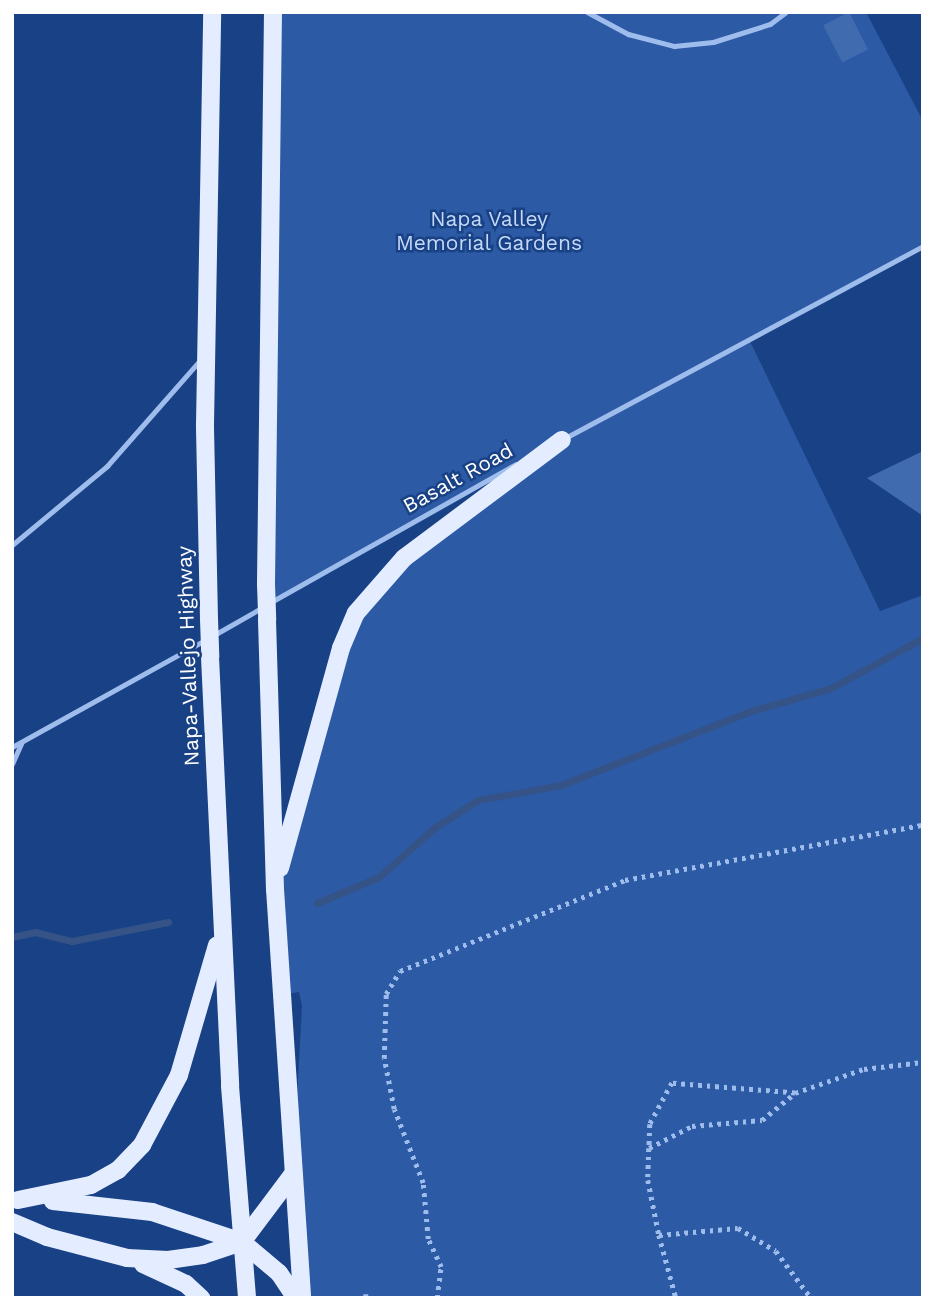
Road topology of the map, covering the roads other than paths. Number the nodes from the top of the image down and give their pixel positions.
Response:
1 (212, 12) edge
2 (273, 12) edge
3 (587, 12) edge
4 (786, 12) edge
5 (923, 246) edge
6 (206, 354) junction
7 (562, 440) junction
8 (12, 545) edge
9 (22, 742) junction
10 (12, 747) edge
11 (12, 764) edge
12 (275, 889) junction
13 (221, 931) junction
14 (293, 1174) junction
15 (15, 1200) edge
16 (12, 1222) edge
17 (242, 1242) junction
18 (127, 1258) junction
19 (201, 1298) edge
20 (247, 1298) edge
21 (296, 1298) edge
22 (302, 1298) edge

1 - 6 main road, Napa-Vallejo Highway
2 - 12 main road, bridge
3 - 4 lane
5 - 7 lane, Basalt Road
6 - 8 lane
6 - 13 main road, Napa-Vallejo Highway, bridge
7 - 9 lane, Basalt Road
7 - 12 main road
9 - 10 lane, Basalt Road
9 - 11 lane
12 - 14 main road
13 - 15 main road
13 - 17 main road, Napa-Vallejo Highway
14 - 17 main road
14 - 22 main road
15 - 17 main road
16 - 18 main road
17 - 18 main road
17 - 20 main road, Napa-Vallejo Highway
17 - 21 main road
18 - 19 main road

